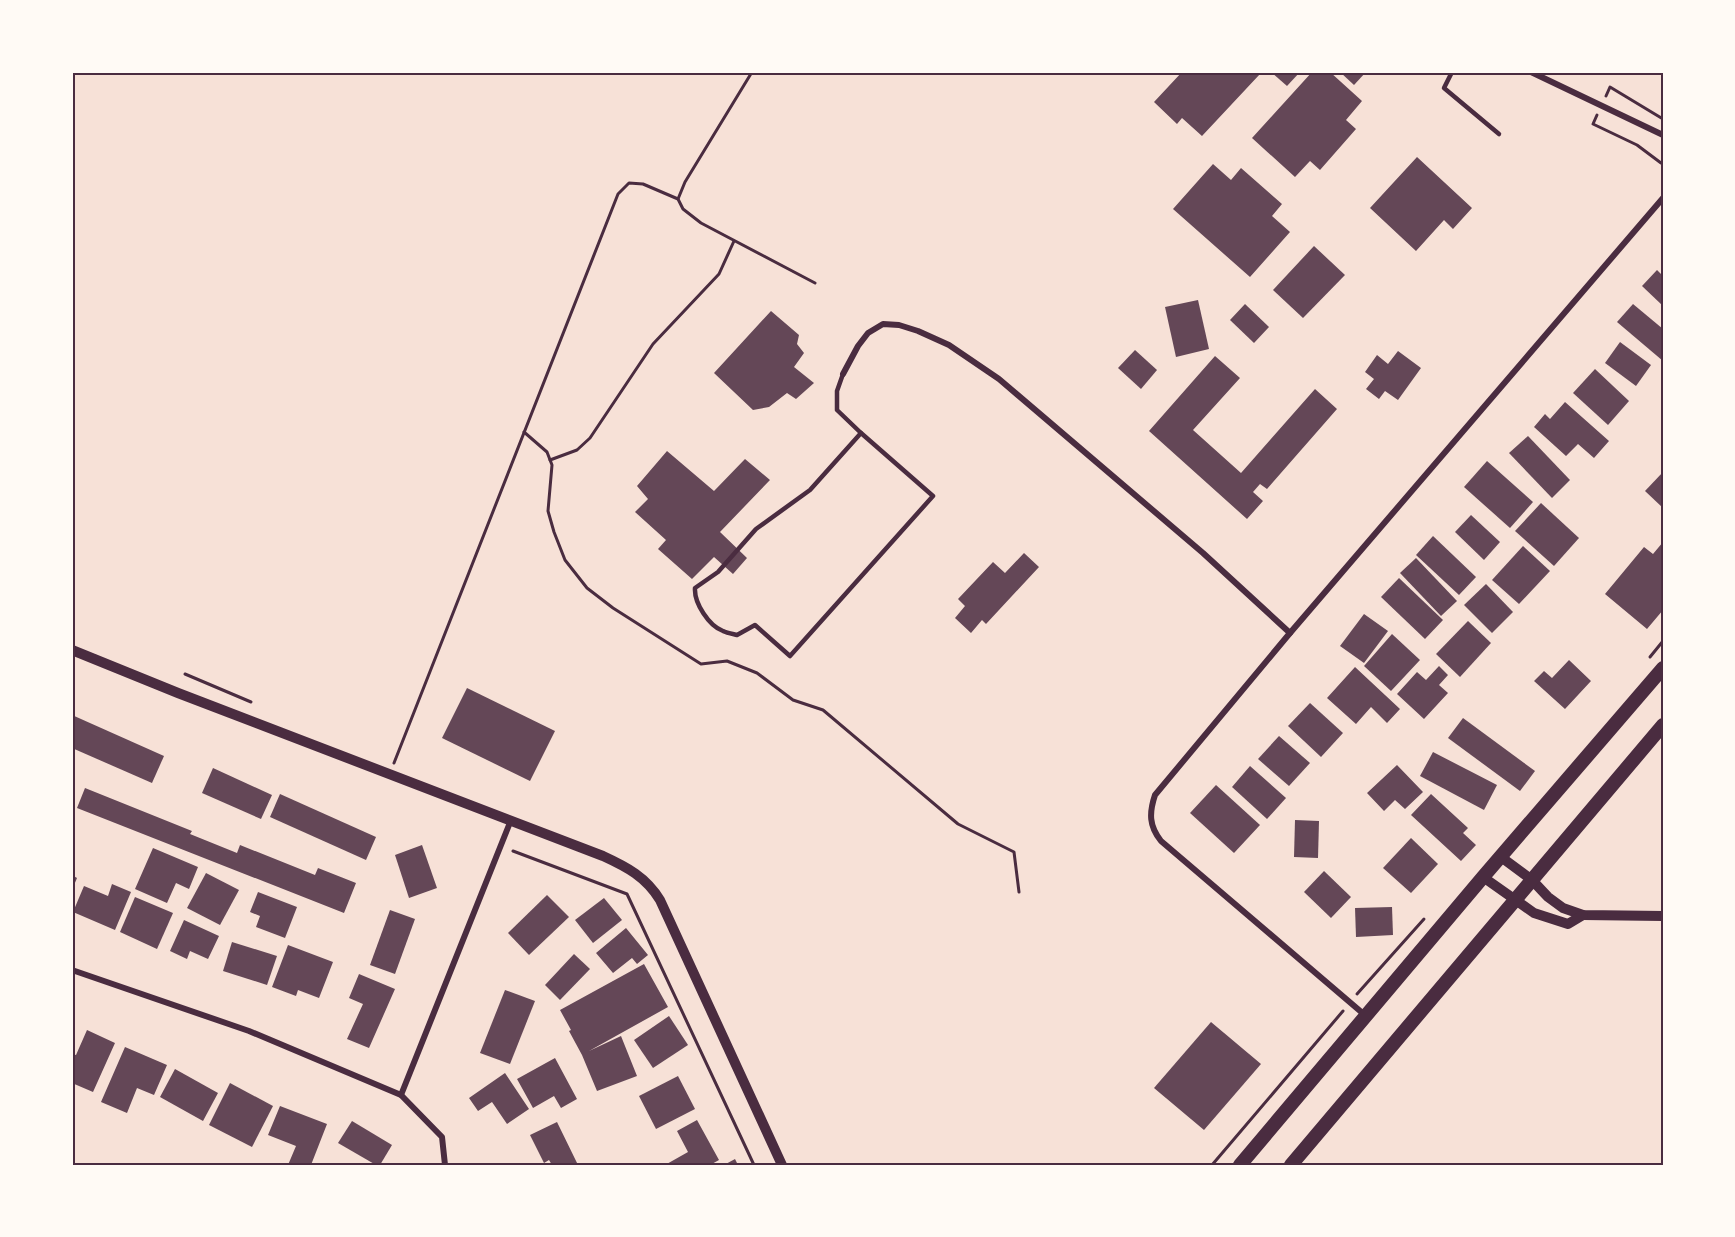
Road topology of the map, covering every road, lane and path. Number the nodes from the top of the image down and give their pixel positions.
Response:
1 (752, 72) edge
2 (1452, 72) edge
3 (1531, 72) edge
4 (1499, 134) dead end
5 (1663, 135) edge
6 (1663, 198) edge
7 (678, 199) junction
8 (734, 240) junction
9 (815, 283) dead end
10 (843, 374) joint
11 (524, 432) junction
12 (861, 433) junction
13 (550, 460) junction
14 (1290, 633) junction
15 (72, 650) edge
16 (1663, 668) edge
17 (185, 675) dead end
18 (252, 702) dead end
19 (1663, 726) edge
20 (390, 773) junction
21 (511, 820) junction
22 (513, 851) dead end
23 (1501, 857) junction
24 (1483, 877) junction
25 (1532, 880) junction
26 (1019, 892) dead end
27 (1515, 900) junction
28 (1583, 915) junction
29 (1663, 916) edge
30 (72, 970) edge
31 (1350, 1002) junction
32 (1366, 1016) junction
33 (401, 1095) junction
34 (445, 1165) edge
35 (754, 1165) edge
36 (782, 1165) edge
37 (1212, 1165) edge
38 (1240, 1165) edge
39 (1291, 1165) edge

1 - 7 path
2 - 4 lane
3 - 5 street
6 - 14 street
7 - 8 path
7 - 11 path
8 - 9 path
8 - 13 path
10 - 12 lane
10 - 14 street
11 - 13 path
11 - 20 path
12 - 12 lane
13 - 26 path
14 - 31 street
15 - 20 street
16 - 23 main road
17 - 18 path
19 - 25 main road
20 - 21 street
21 - 33 street
21 - 36 street
22 - 35 path
23 - 24 main road
23 - 25 street
24 - 27 street
24 - 32 main road
25 - 27 main road
25 - 28 street
27 - 28 street
27 - 39 main road
28 - 29 street
30 - 33 street
31 - 32 street
31 - 37 path
32 - 38 main road
33 - 34 street

